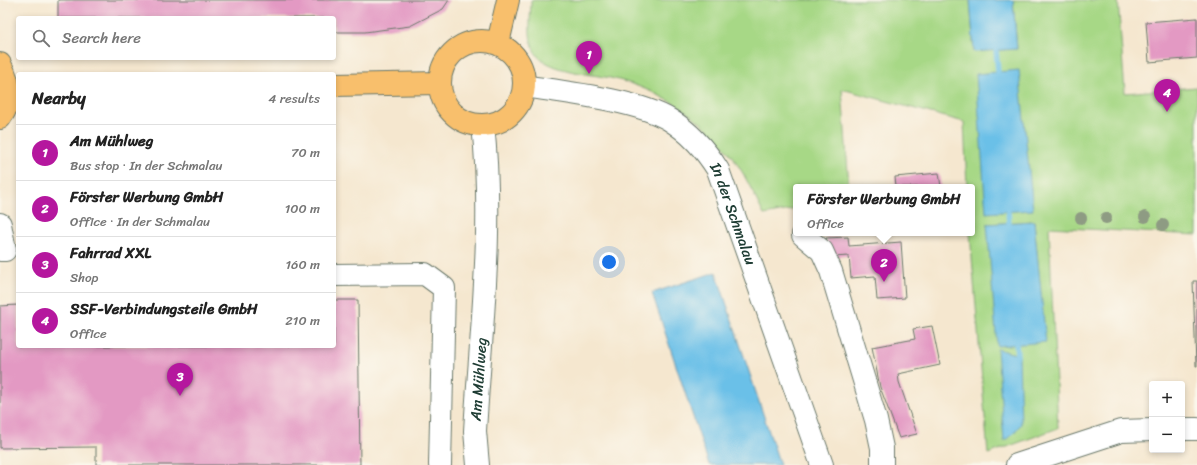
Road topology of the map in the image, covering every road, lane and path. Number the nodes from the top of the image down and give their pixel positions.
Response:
1 (508, 0) edge
2 (498, 43) junction
3 (0, 64) edge
4 (439, 83) junction
5 (336, 84) edge
6 (524, 86) junction
7 (14, 89) edge
8 (0, 118) edge
9 (483, 125) junction
10 (0, 224) edge
11 (804, 236) edge
12 (8, 253) edge
13 (336, 275) edge
14 (1197, 429) edge
15 (1149, 430) edge
16 (1185, 430) edge
17 (440, 465) edge
18 (478, 465) edge
19 (822, 465) edge
20 (882, 465) edge
21 (1017, 465) edge

1 - 2 main road
2 - 4 main road
2 - 6 main road
3 - 7 main road
4 - 5 main road
4 - 9 main road
6 - 9 main road
6 - 19 street, In der Schmalau
7 - 8 main road
9 - 18 street, Am Mühlweg
10 - 12 street
11 - 20 street
13 - 17 street
14 - 16 street
15 - 21 street

